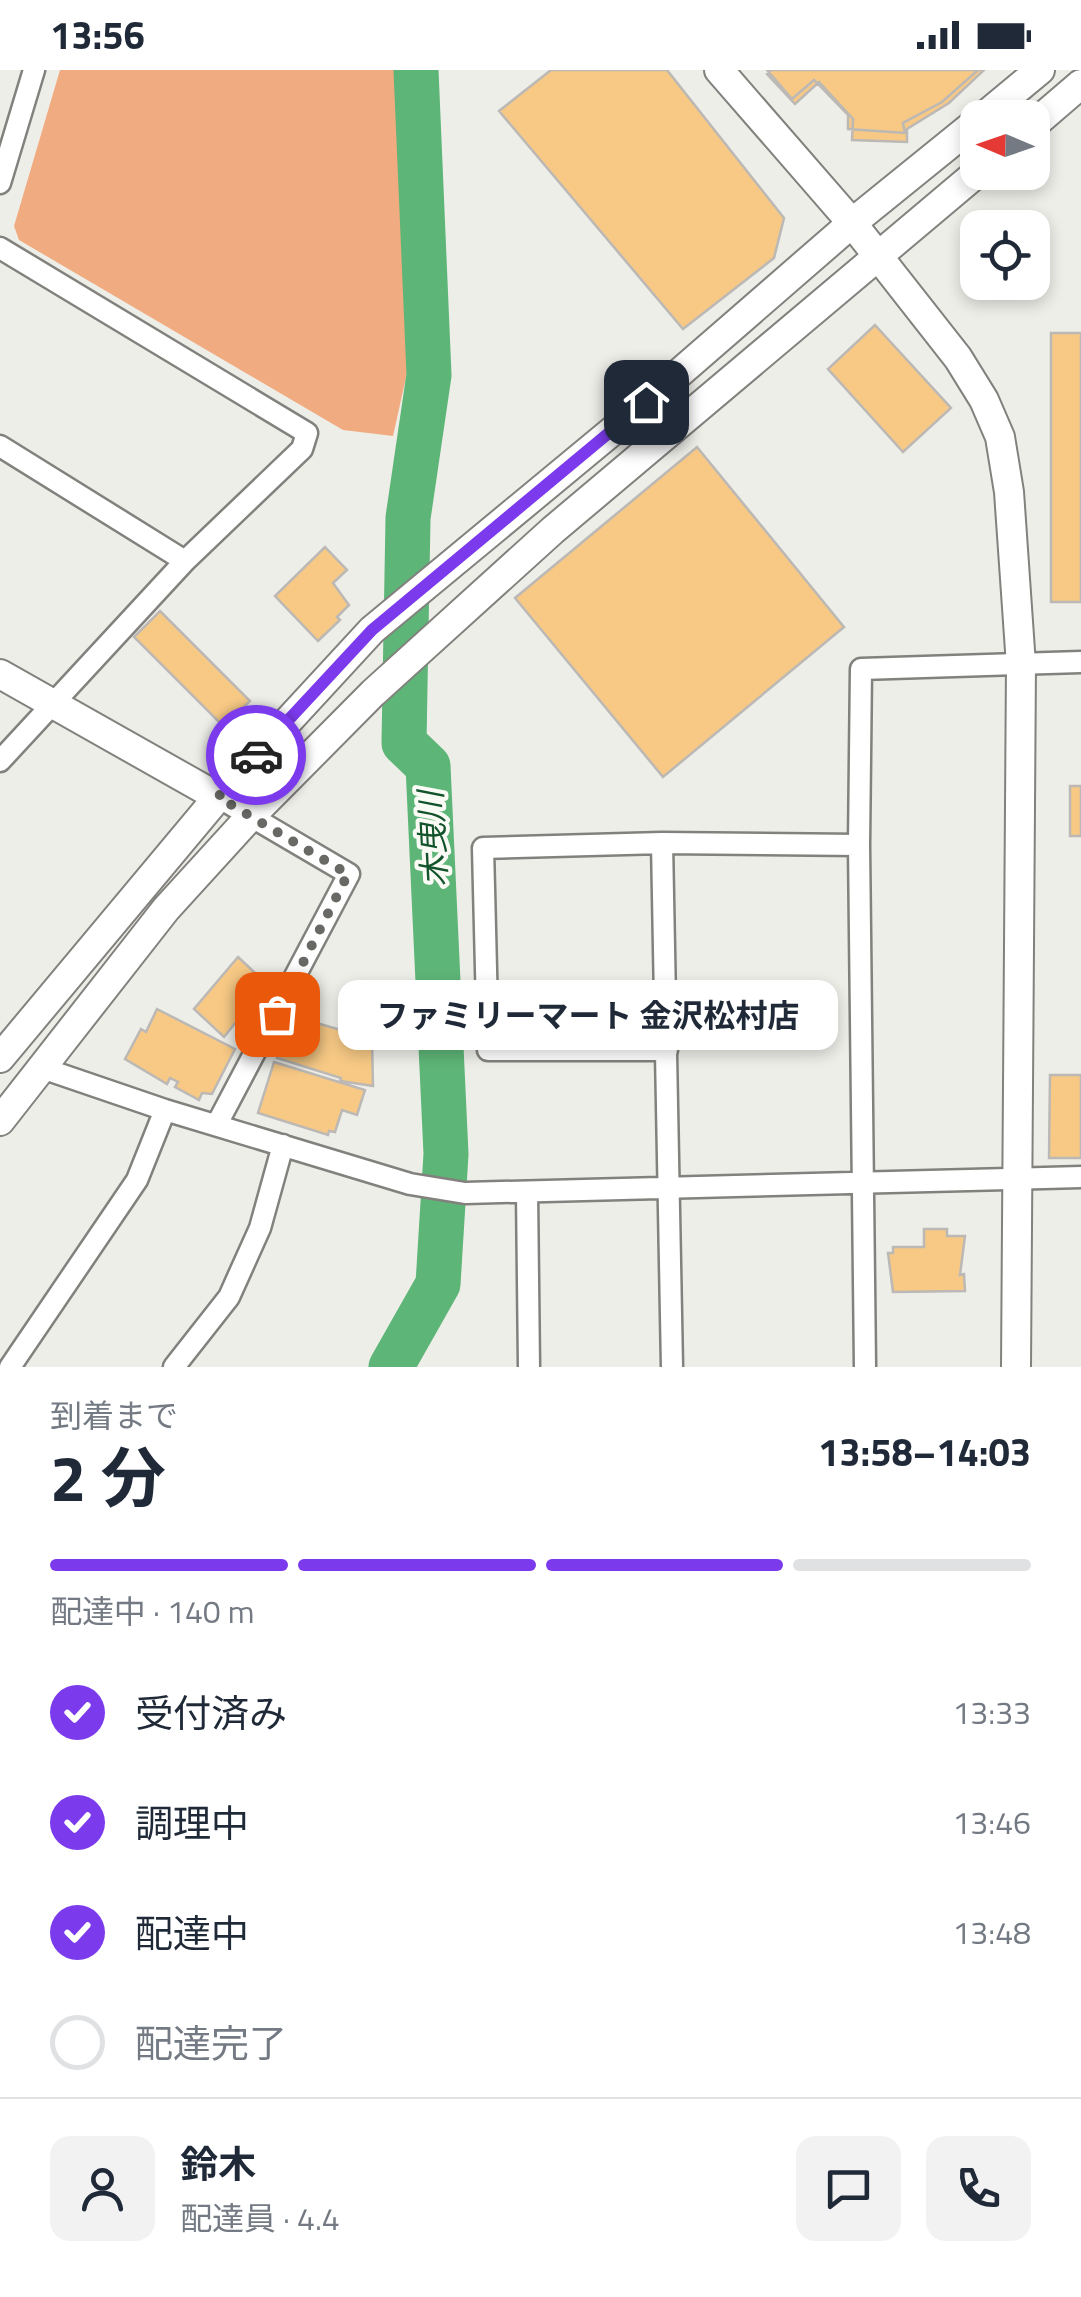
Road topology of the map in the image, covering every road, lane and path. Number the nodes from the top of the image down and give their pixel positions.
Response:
1 (34, 70) edge
2 (719, 70) edge
3 (1040, 70) edge
4 (1081, 84) edge
5 (1003, 100) edge
6 (1050, 111) edge
7 (960, 135) edge
8 (0, 184) edge
9 (960, 187) edge
10 (852, 223) junction
11 (0, 248) edge
12 (879, 257) junction
13 (0, 446) edge
14 (185, 561) junction
15 (1081, 662) edge
16 (1021, 665) junction
17 (0, 674) edge
18 (51, 704) junction
19 (0, 761) edge
20 (218, 797) junction
21 (249, 818) junction
22 (662, 843) junction
23 (860, 846) junction
24 (667, 1050) junction
25 (0, 1058) edge
26 (39, 1066) junction
27 (165, 1110) junction
28 (0, 1121) edge
29 (217, 1124) junction
30 (283, 1145) junction
31 (1018, 1177) junction
32 (1081, 1177) edge
33 (862, 1182) junction
34 (670, 1188) junction
35 (527, 1192) junction
36 (10, 1367) edge
37 (174, 1367) edge
38 (529, 1367) edge
39 (672, 1367) edge
40 (865, 1367) edge
41 (1016, 1367) edge

1 - 8 street
2 - 10 street
3 - 5 street
4 - 6 street
7 - 10 street
9 - 12 street
10 - 12 street
10 - 20 street
11 - 14 street
12 - 16 street
12 - 21 street
13 - 14 street
14 - 18 street
15 - 16 street
16 - 23 street
16 - 31 street
17 - 18 street
18 - 19 street
18 - 20 street
20 - 21 street
20 - 25 street
21 - 26 street
21 - 29 street
22 - 23 street
22 - 24 street
22 - 24 street
23 - 33 street
24 - 34 street
26 - 27 street
26 - 28 street
27 - 29 street
27 - 36 street
29 - 30 street
30 - 35 street
30 - 37 street
31 - 32 street
31 - 33 street
31 - 41 street
33 - 34 street
33 - 40 street
34 - 35 street
34 - 39 street
35 - 38 street

